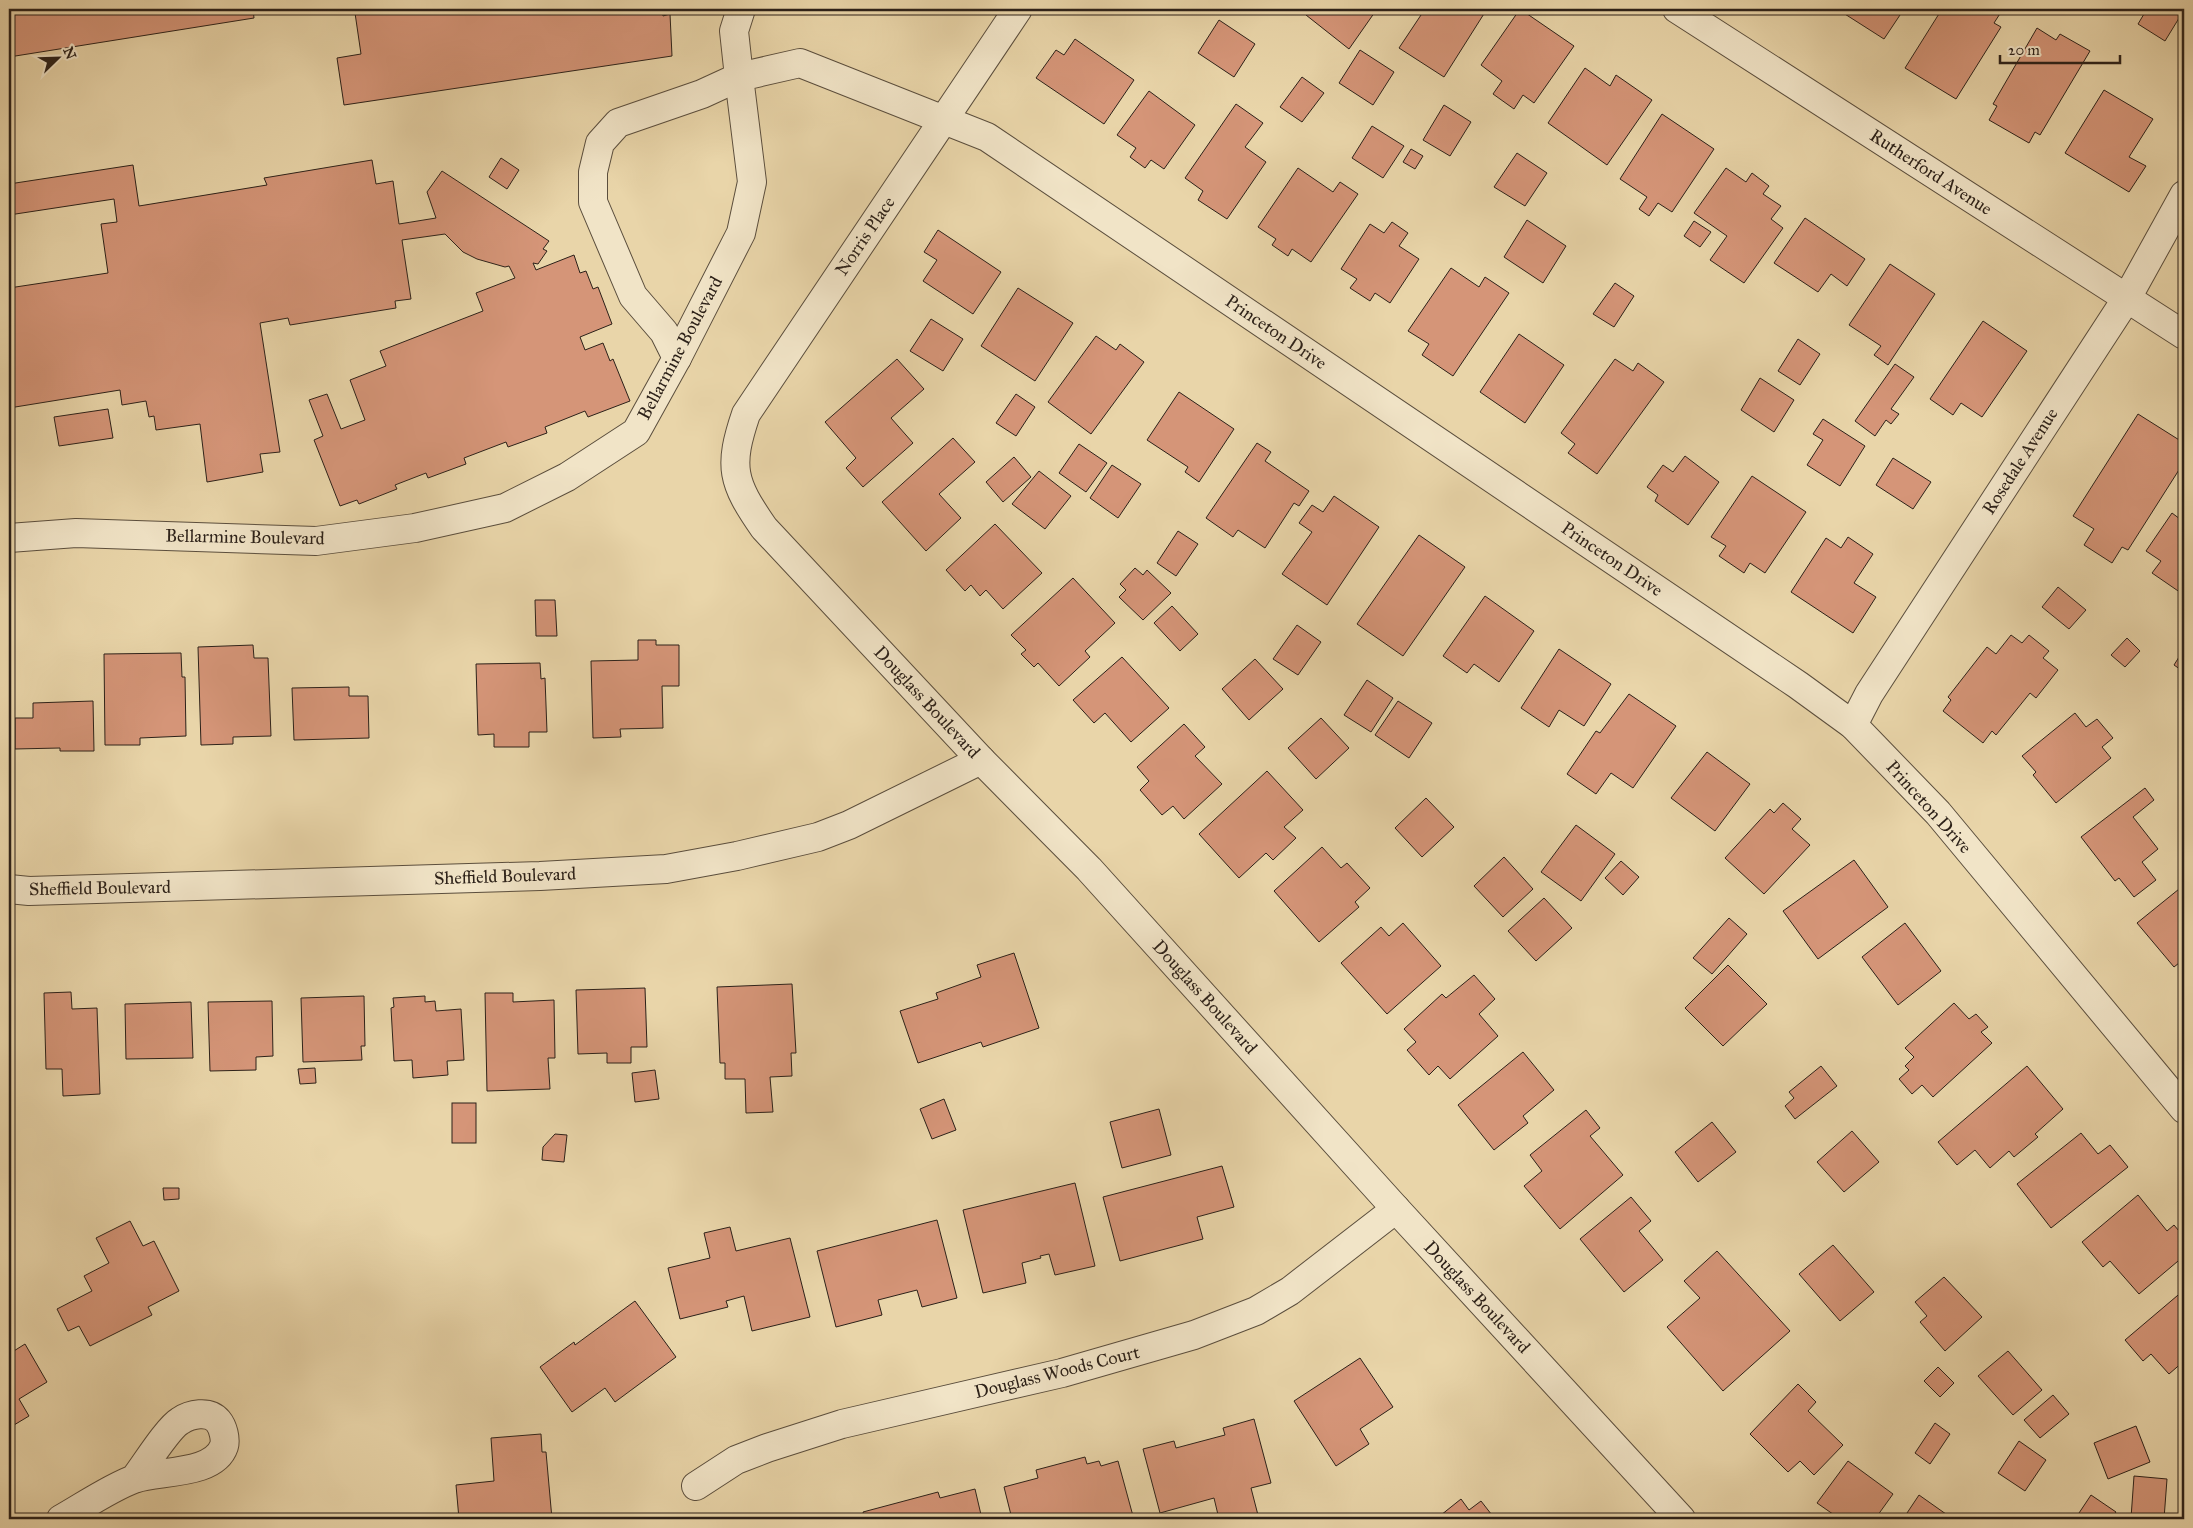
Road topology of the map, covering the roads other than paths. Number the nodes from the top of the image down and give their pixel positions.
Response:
1 (741, 9) edge
2 (1018, 9) edge
3 (1677, 9) edge
4 (740, 76) junction
5 (945, 119) junction
6 (2184, 195) edge
7 (2127, 298) junction
8 (2184, 335) edge
9 (677, 358) junction
10 (736, 473) joint
11 (9, 538) edge
12 (1853, 726) junction
13 (981, 760) junction
14 (9, 889) edge
15 (2184, 1109) edge
16 (1396, 1209) junction
17 (135, 1478) dead end
18 (696, 1486) dead end
19 (61, 1519) edge
20 (1681, 1519) edge

1 - 4 street, Bellarmine Boulevard
2 - 5 street, Norris Place
3 - 7 street, Rutherford Avenue
4 - 5 street
4 - 9 street, Bellarmine Boulevard
4 - 9 street
5 - 10 street, Norris Place
5 - 12 street, Princeton Drive
6 - 7 street, Rosedale Avenue
7 - 8 street, Rutherford Avenue
7 - 12 street, Rosedale Avenue
9 - 11 street, Bellarmine Boulevard
10 - 13 street, Douglass Boulevard
12 - 15 street, Princeton Drive
13 - 14 street, Sheffield Boulevard
13 - 16 street, Douglass Boulevard
16 - 18 street, Douglass Woods Court
16 - 20 street, Douglass Boulevard
17 - 19 street

